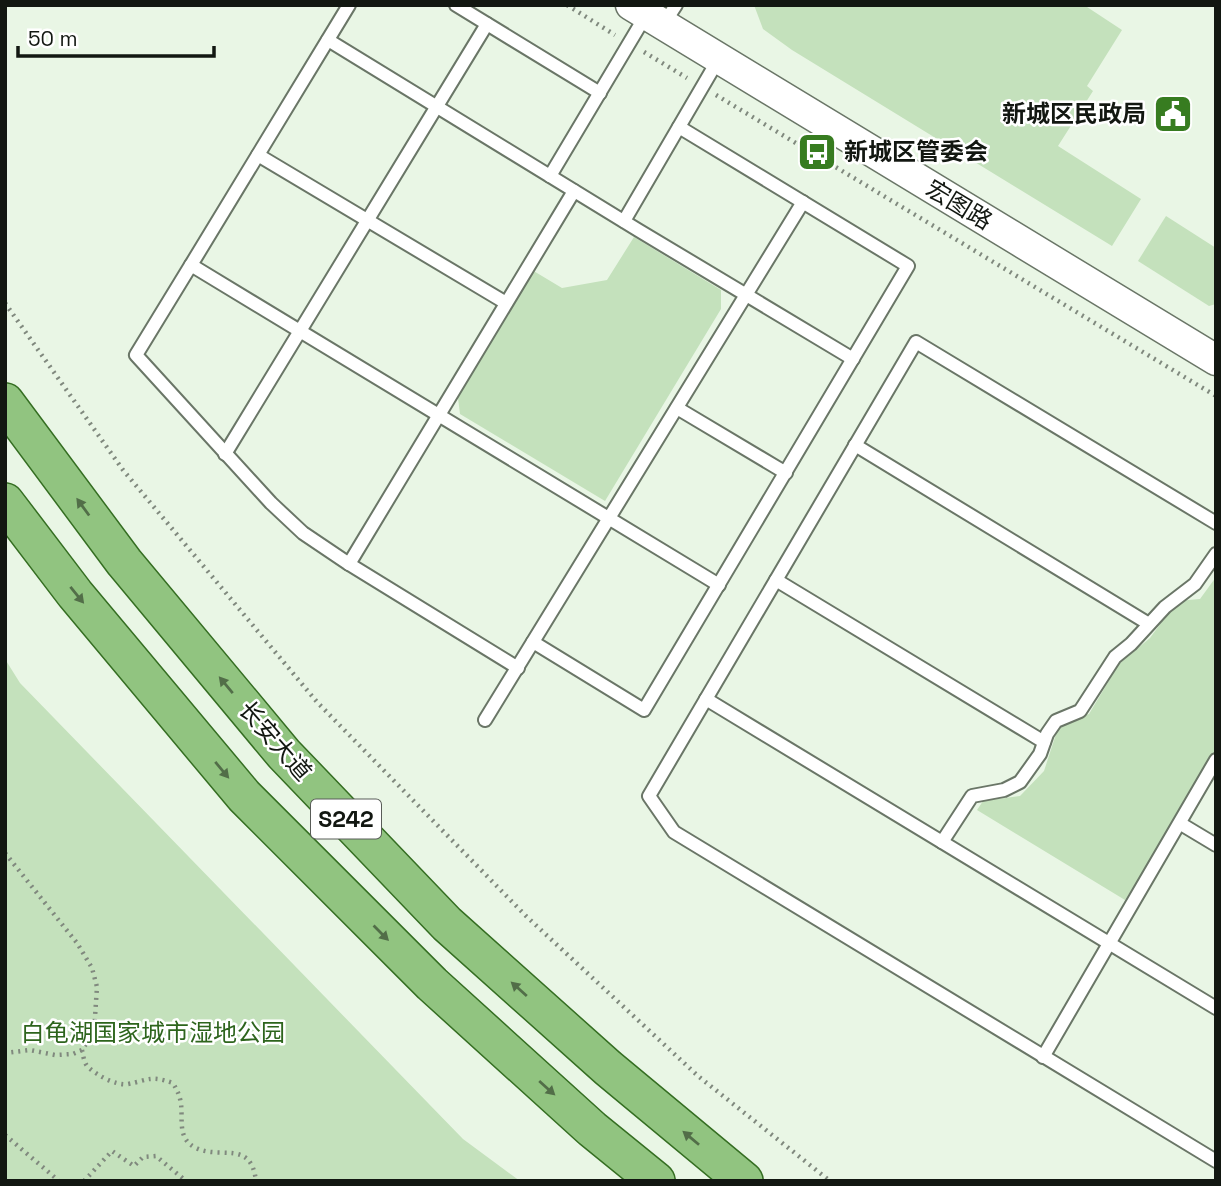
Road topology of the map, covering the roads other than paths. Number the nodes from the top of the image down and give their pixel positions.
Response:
1 (349, 5) edge
2 (456, 5) edge
3 (654, 13) edge
4 (487, 24) junction
5 (328, 40) junction
6 (718, 60) junction
7 (600, 93) junction
8 (437, 106) junction
9 (679, 127) junction
10 (258, 155) junction
11 (550, 176) junction
12 (574, 191) junction
13 (803, 202) junction
14 (367, 220) junction
15 (624, 221) junction
16 (191, 265) junction
17 (746, 295) junction
18 (506, 303) junction
19 (299, 331) junction
20 (853, 359) junction
21 (1216, 360) edge
22 (5, 402) edge
23 (677, 408) junction
24 (438, 415) junction
25 (855, 445) junction
26 (225, 454) junction
27 (786, 473) junction
28 (5, 502) edge
29 (609, 519) junction
30 (1216, 523) edge
31 (1216, 554) edge
32 (349, 564) junction
33 (776, 580) junction
34 (719, 585) junction
35 (1149, 624) junction
36 (533, 642) junction
37 (517, 668) junction
38 (706, 699) junction
39 (485, 720) dead end
40 (1044, 742) junction
41 (1216, 760) edge
42 (1181, 824) junction
43 (942, 842) junction
44 (1216, 845) edge
45 (1109, 943) junction
46 (1216, 1008) edge
47 (1043, 1057) junction
48 (1216, 1161) edge
49 (656, 1181) edge
50 (744, 1181) edge

1 - 5 lane
2 - 4 lane
3 - 6 street, 宏图路
3 - 7 lane
4 - 7 lane
4 - 8 lane
5 - 8 lane
5 - 10 lane
6 - 9 lane
6 - 21 street, 宏图路
7 - 11 lane
8 - 11 lane
8 - 14 lane
9 - 13 lane
9 - 15 lane
10 - 14 lane
10 - 16 lane
11 - 12 lane
12 - 15 lane
12 - 18 lane
13 - 17 lane
13 - 20 lane
14 - 18 lane
14 - 19 lane
15 - 17 lane
16 - 19 lane
16 - 26 lane
17 - 20 lane
17 - 23 lane
18 - 24 lane
19 - 24 lane
19 - 26 lane
20 - 27 lane
50 -> 22 main road, 长安大道 / S242
23 - 27 lane
23 - 29 lane
24 - 29 lane
24 - 32 lane
25 - 30 lane
25 - 33 lane
25 - 35 lane
26 - 32 lane
27 - 34 lane
28 -> 49 main road, S242
29 - 34 lane
29 - 36 lane
31 - 35 lane
32 - 37 lane
33 - 38 lane
33 - 40 lane
34 - 36 lane
35 - 40 lane
36 - 37 lane
37 - 39 lane
38 - 43 lane
38 - 47 lane
40 - 43 lane
41 - 42 lane
42 - 44 lane
42 - 45 lane
43 - 45 lane
45 - 46 lane
45 - 47 lane
47 - 48 lane

